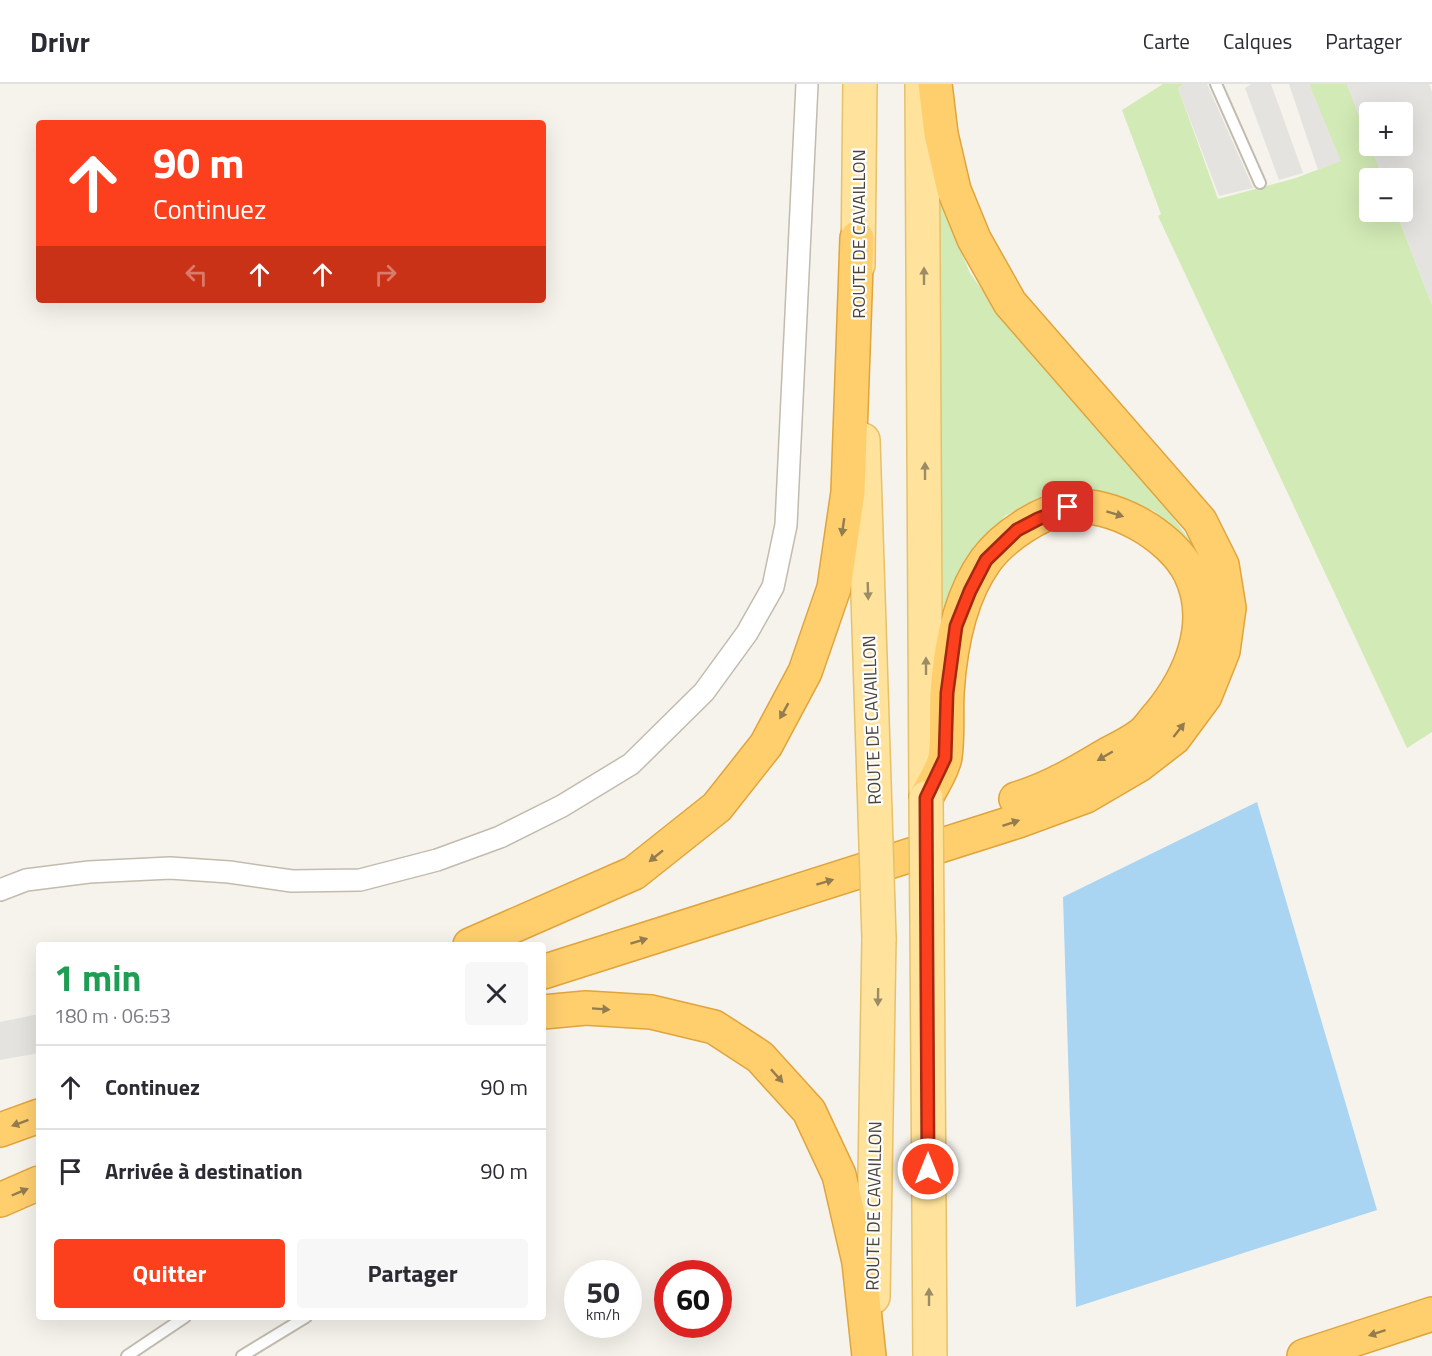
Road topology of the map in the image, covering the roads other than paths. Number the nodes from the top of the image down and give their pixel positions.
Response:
1 (807, 84) edge
2 (860, 84) edge
3 (922, 84) edge
4 (935, 84) edge
5 (1216, 84) edge
6 (1260, 183) dead end
7 (857, 238) junction
8 (933, 774) junction
9 (0, 890) edge
10 (477, 942) edge
11 (546, 949) edge
12 (546, 971) edge
13 (546, 1012) edge
14 (36, 1117) edge
15 (0, 1130) edge
16 (36, 1184) edge
17 (0, 1200) edge
18 (1432, 1314) edge
19 (180, 1320) edge
20 (301, 1320) edge
21 (126, 1356) edge
22 (242, 1356) edge
23 (870, 1356) edge
24 (930, 1356) edge
25 (1304, 1356) edge

1 - 9 street
2 - 7 main road, ROUTE DE CAVAILLON
8 -> 3 main road
12 -> 4 highway
5 - 6 lane
7 -> 10 highway
7 -> 23 main road, ROUTE DE CAVAILLON, bridge
8 -> 11 highway
24 -> 8 main road, bridge
13 -> 23 highway
14 -> 15 highway
17 -> 16 highway
18 -> 25 highway
19 - 21 lane
20 - 22 lane

